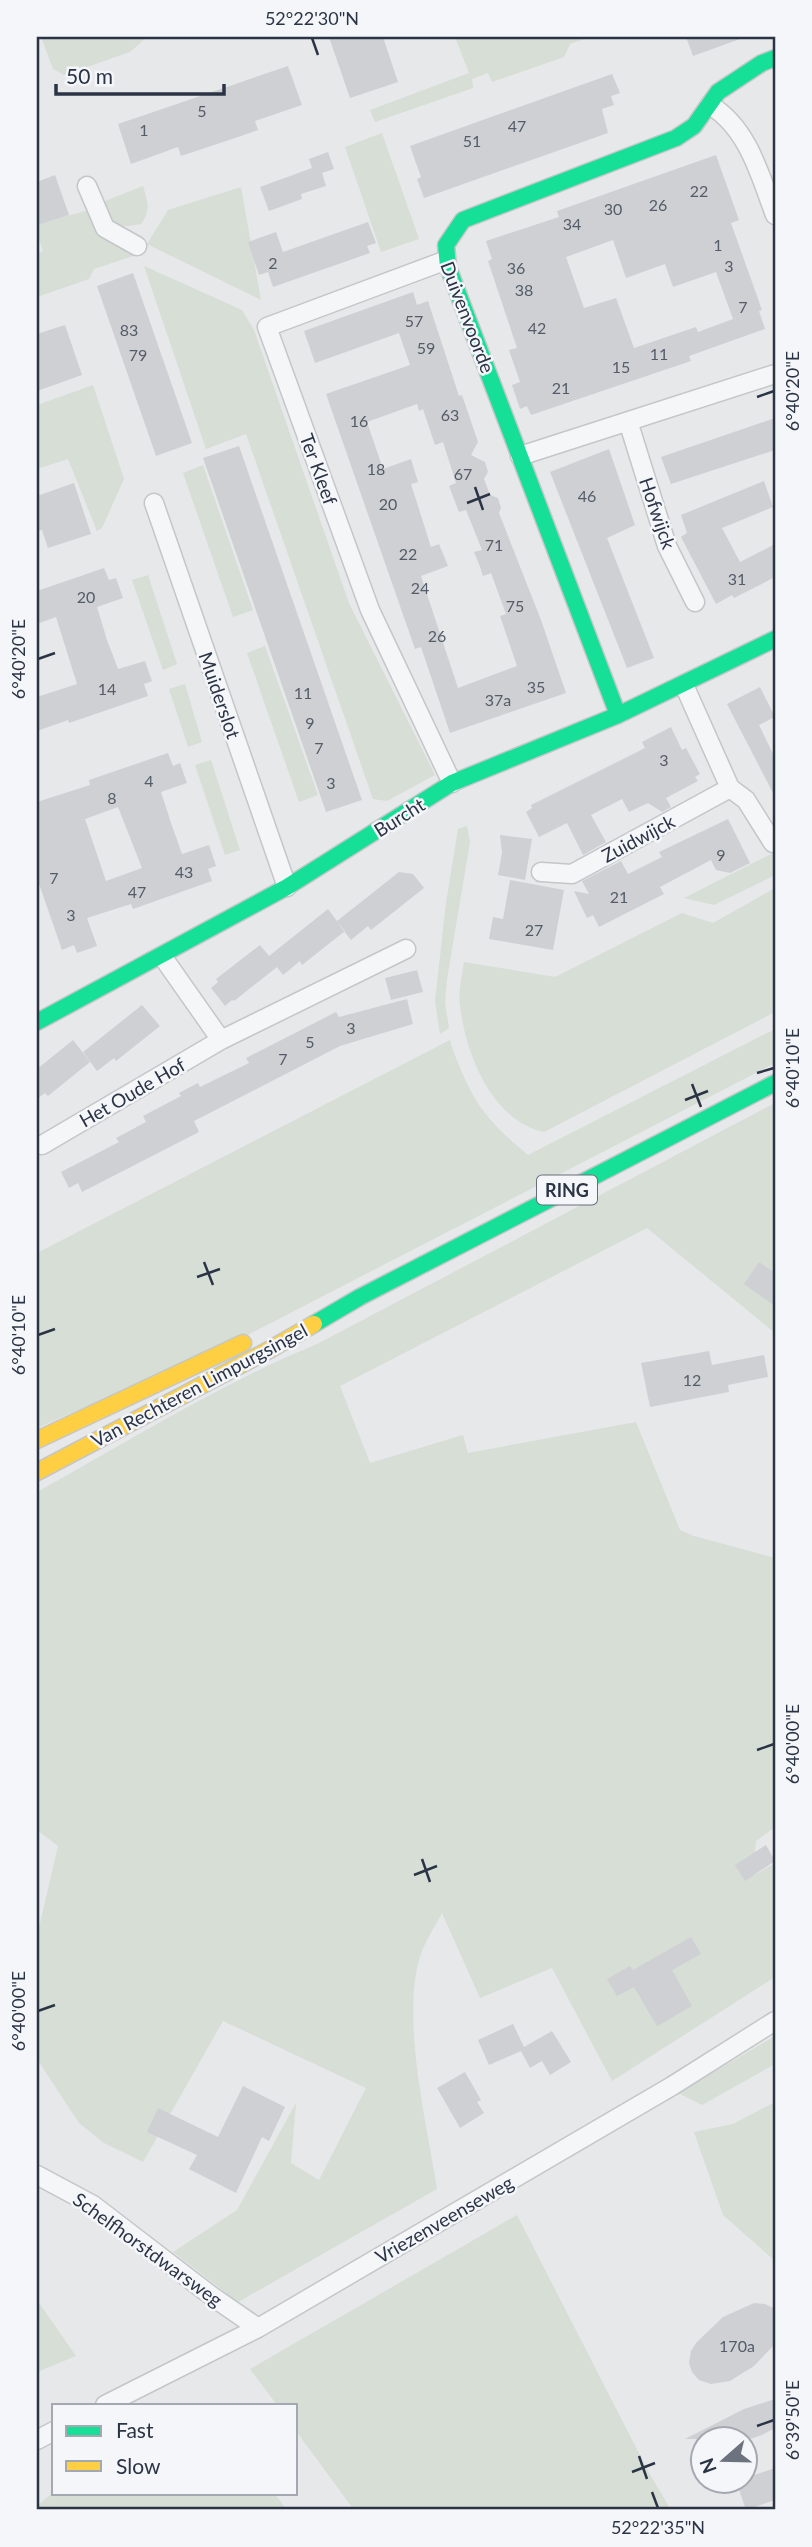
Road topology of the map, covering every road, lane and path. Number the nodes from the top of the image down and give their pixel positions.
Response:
1 (775, 58) edge
2 (710, 105) junction
3 (87, 186) dead end
4 (775, 215) edge
5 (137, 246) dead end
6 (444, 261) junction
7 (775, 374) edge
8 (628, 421) junction
9 (520, 456) junction
10 (154, 503) dead end
11 (695, 602) dead end
12 (775, 639) edge
13 (684, 685) junction
14 (618, 715) junction
15 (452, 783) junction
16 (730, 788) junction
17 (773, 843) dead end
18 (541, 872) dead end
19 (287, 887) junction
20 (406, 949) dead end
21 (162, 956) junction
22 (38, 1019) edge
23 (221, 1040) junction
24 (775, 1083) edge
25 (42, 1145) dead end
26 (359, 1297) junction
27 (37, 1440) edge
28 (37, 1472) edge
29 (775, 2021) edge
30 (37, 2175) edge
31 (258, 2328) junction
32 (107, 2404) edge

1 - 2 street, Duivenvoorde
2 - 4 street
2 - 6 street, Duivenvoorde
3 - 5 street
6 - 9 street, Duivenvoorde
6 - 15 street, Ter Kleef
7 - 8 street
8 - 9 street
8 - 11 street, Hofwijck
9 - 14 street, Duivenvoorde
10 - 19 street, Muiderslot
12 - 13 street, Burcht
13 - 14 street, Burcht
13 - 16 street
14 - 15 street, Burcht
15 - 19 street, Burcht
16 - 17 street
16 - 18 street, Zuidwijck
19 - 21 street, Burcht
20 - 23 street, Het Oude Hof
21 - 22 street, Burcht
21 - 23 street
23 - 25 street, Het Oude Hof
24 - 26 street, Van Rechteren Limpurgsingel / RING
26 - 27 street, Van Rechteren Limpurgsingel / RING
26 - 28 street, Van Rechteren Limpurgsingel / RING
29 - 31 street, Vriezenveenseweg
30 - 31 street, Schelfhorstdwarsweg
31 - 32 street, Vriezenveenseweg

